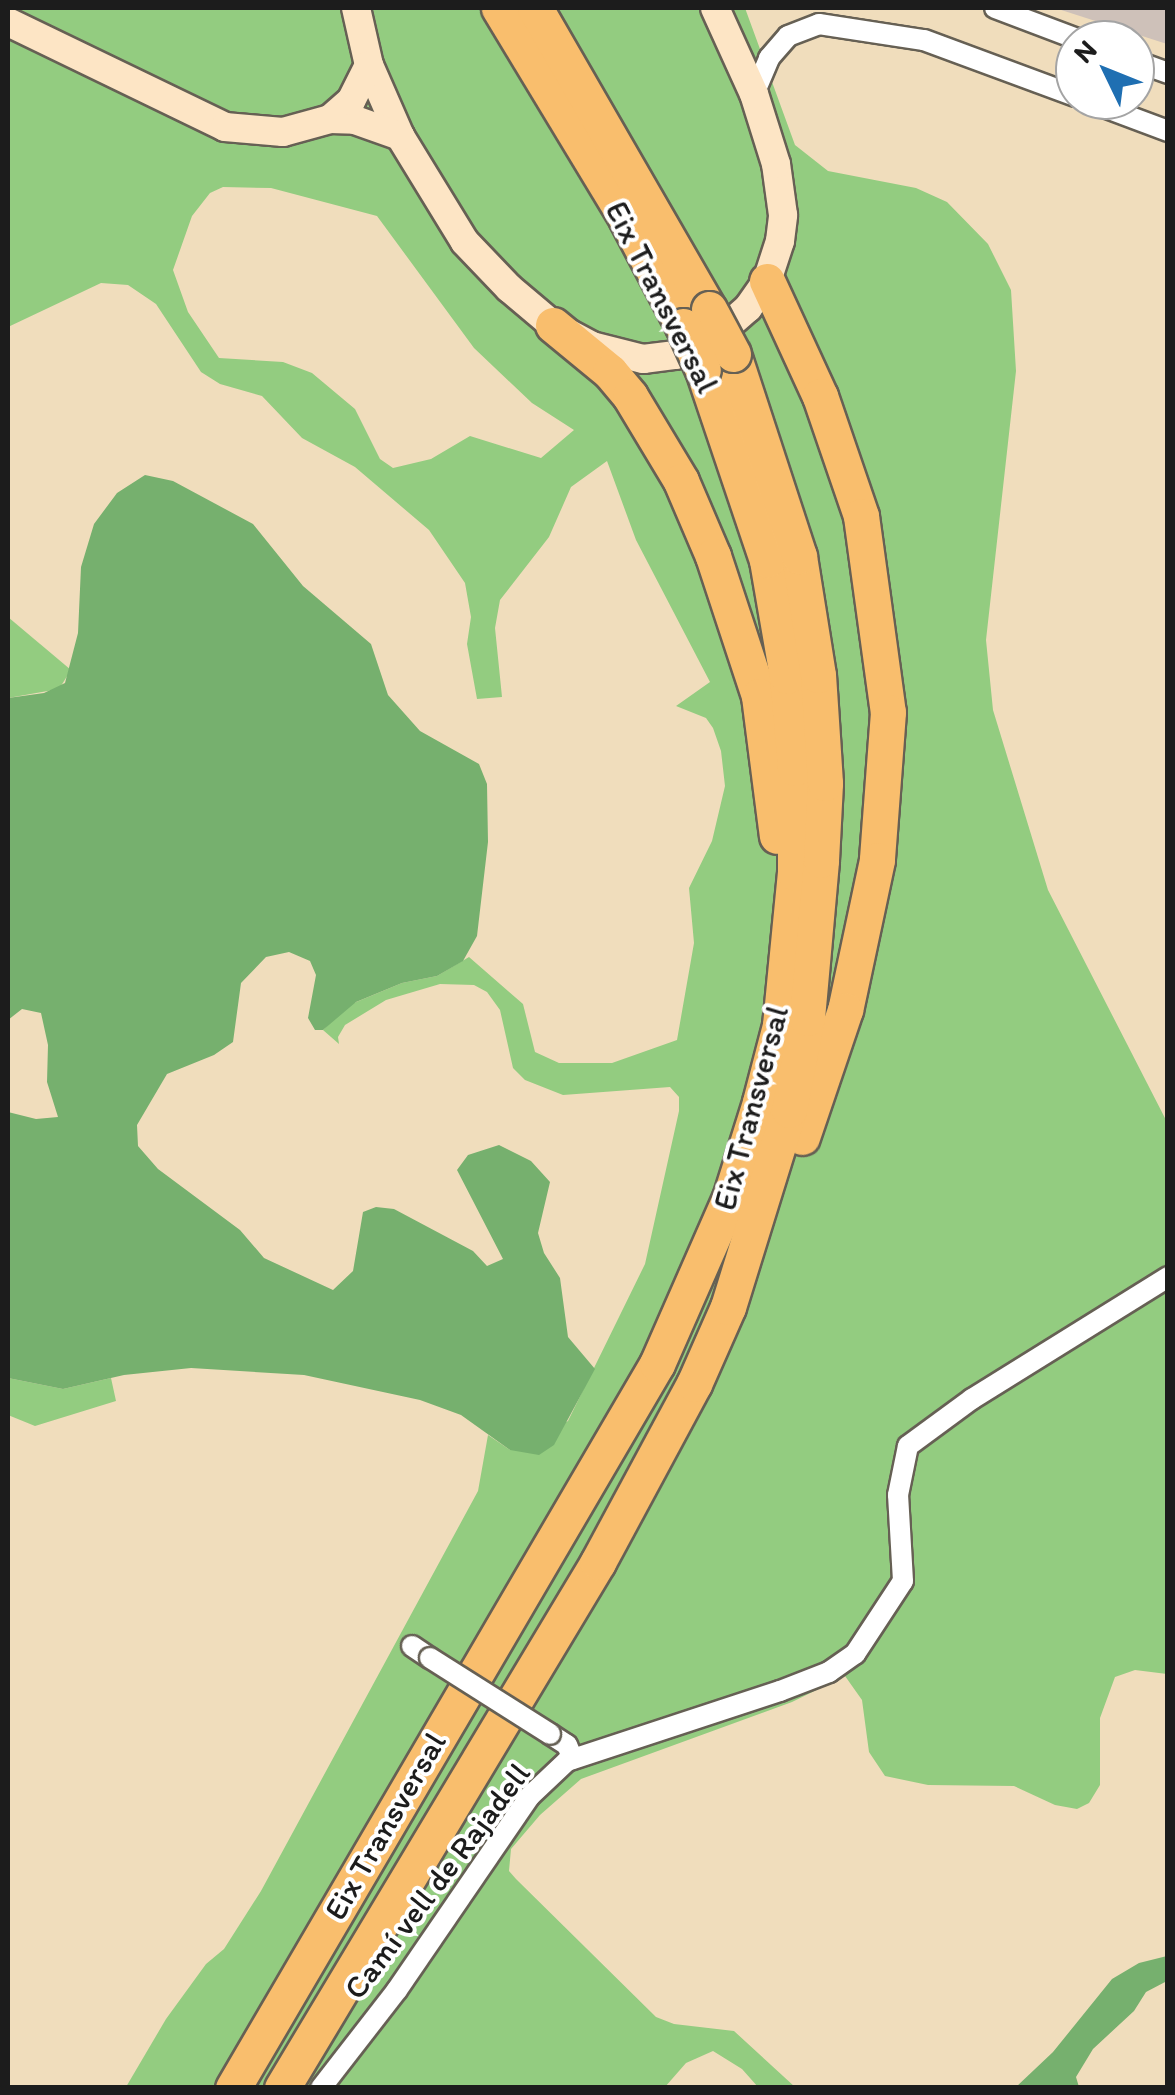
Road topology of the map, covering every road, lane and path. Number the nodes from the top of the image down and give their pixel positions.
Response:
1 (356, 8) edge
2 (499, 8) edge
3 (535, 8) edge
4 (715, 8) edge
5 (995, 8) edge
6 (8, 22) edge
7 (1055, 31) edge
8 (369, 65) junction
9 (1055, 89) edge
10 (754, 94) junction
11 (330, 120) junction
12 (1139, 120) edge
13 (1168, 131) edge
14 (400, 136) junction
15 (767, 281) junction
16 (696, 318) junction
17 (553, 324) junction
18 (718, 362) junction
19 (780, 1025) junction
20 (1168, 1277) edge
21 (728, 1307) junction
22 (421, 1652) dead end
23 (573, 1759) junction
24 (232, 2088) edge
25 (282, 2088) edge
26 (320, 2088) edge

1 - 8 street
2 - 16 highway, Eix Transversal
3 - 16 highway, Eix Transversal
4 - 10 street
5 - 7 street
6 - 11 street
8 - 11 street
8 - 14 street
9 - 10 street
10 - 15 street
11 - 14 street
12 - 13 street
14 - 17 street
15 - 17 street
15 - 21 highway
16 - 18 highway, Eix Transversal, bridge
17 - 19 highway
18 - 19 highway, Eix Transversal
18 - 21 highway, Eix Transversal
19 - 24 highway, Eix Transversal
20 - 23 street, Camí vell de Rajadell
21 - 25 highway, Eix Transversal
22 - 23 street, bridge
23 - 26 street, Camí vell de Rajadell

